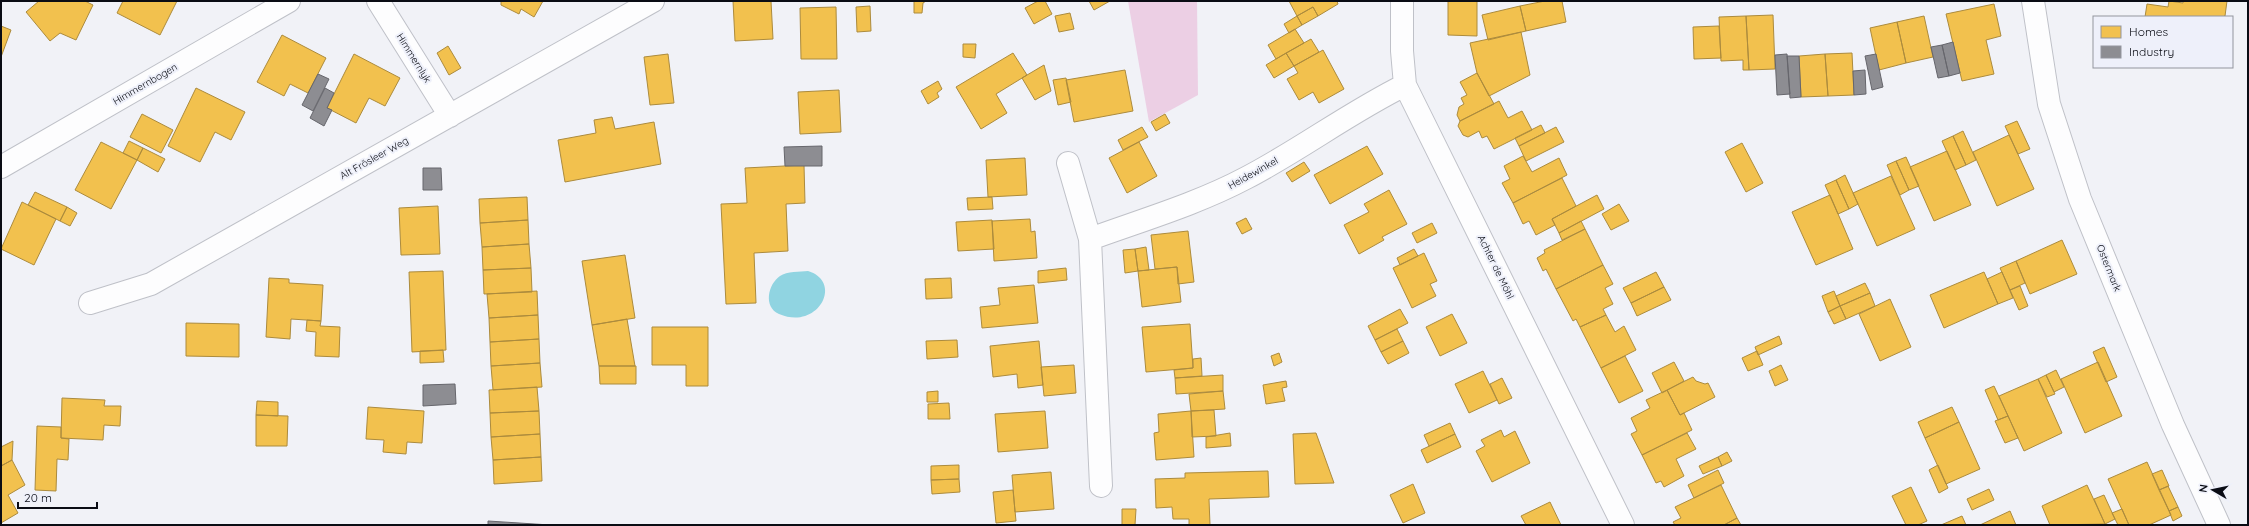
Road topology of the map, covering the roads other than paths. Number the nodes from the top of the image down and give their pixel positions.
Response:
1 (289, 1) edge
2 (378, 1) edge
3 (653, 1) edge
4 (1402, 1) edge
5 (2032, 1) edge
6 (1406, 85) junction
7 (450, 116) junction
8 (1068, 163) dead end
9 (1, 168) edge
10 (1090, 239) junction
11 (90, 303) dead end
12 (1101, 486) dead end
13 (1623, 525) edge
14 (2219, 525) edge

1 - 9 street, Himmernbogen
2 - 7 street, Himmernlyk
3 - 7 street, Alt Frösleer Weg
4 - 6 street, Achter de Möhl
5 - 14 street, Ostermark
6 - 10 street, Heidewinkel
6 - 13 street, Achter de Möhl
7 - 11 street, Alt Frösleer Weg
8 - 10 street
10 - 12 street

